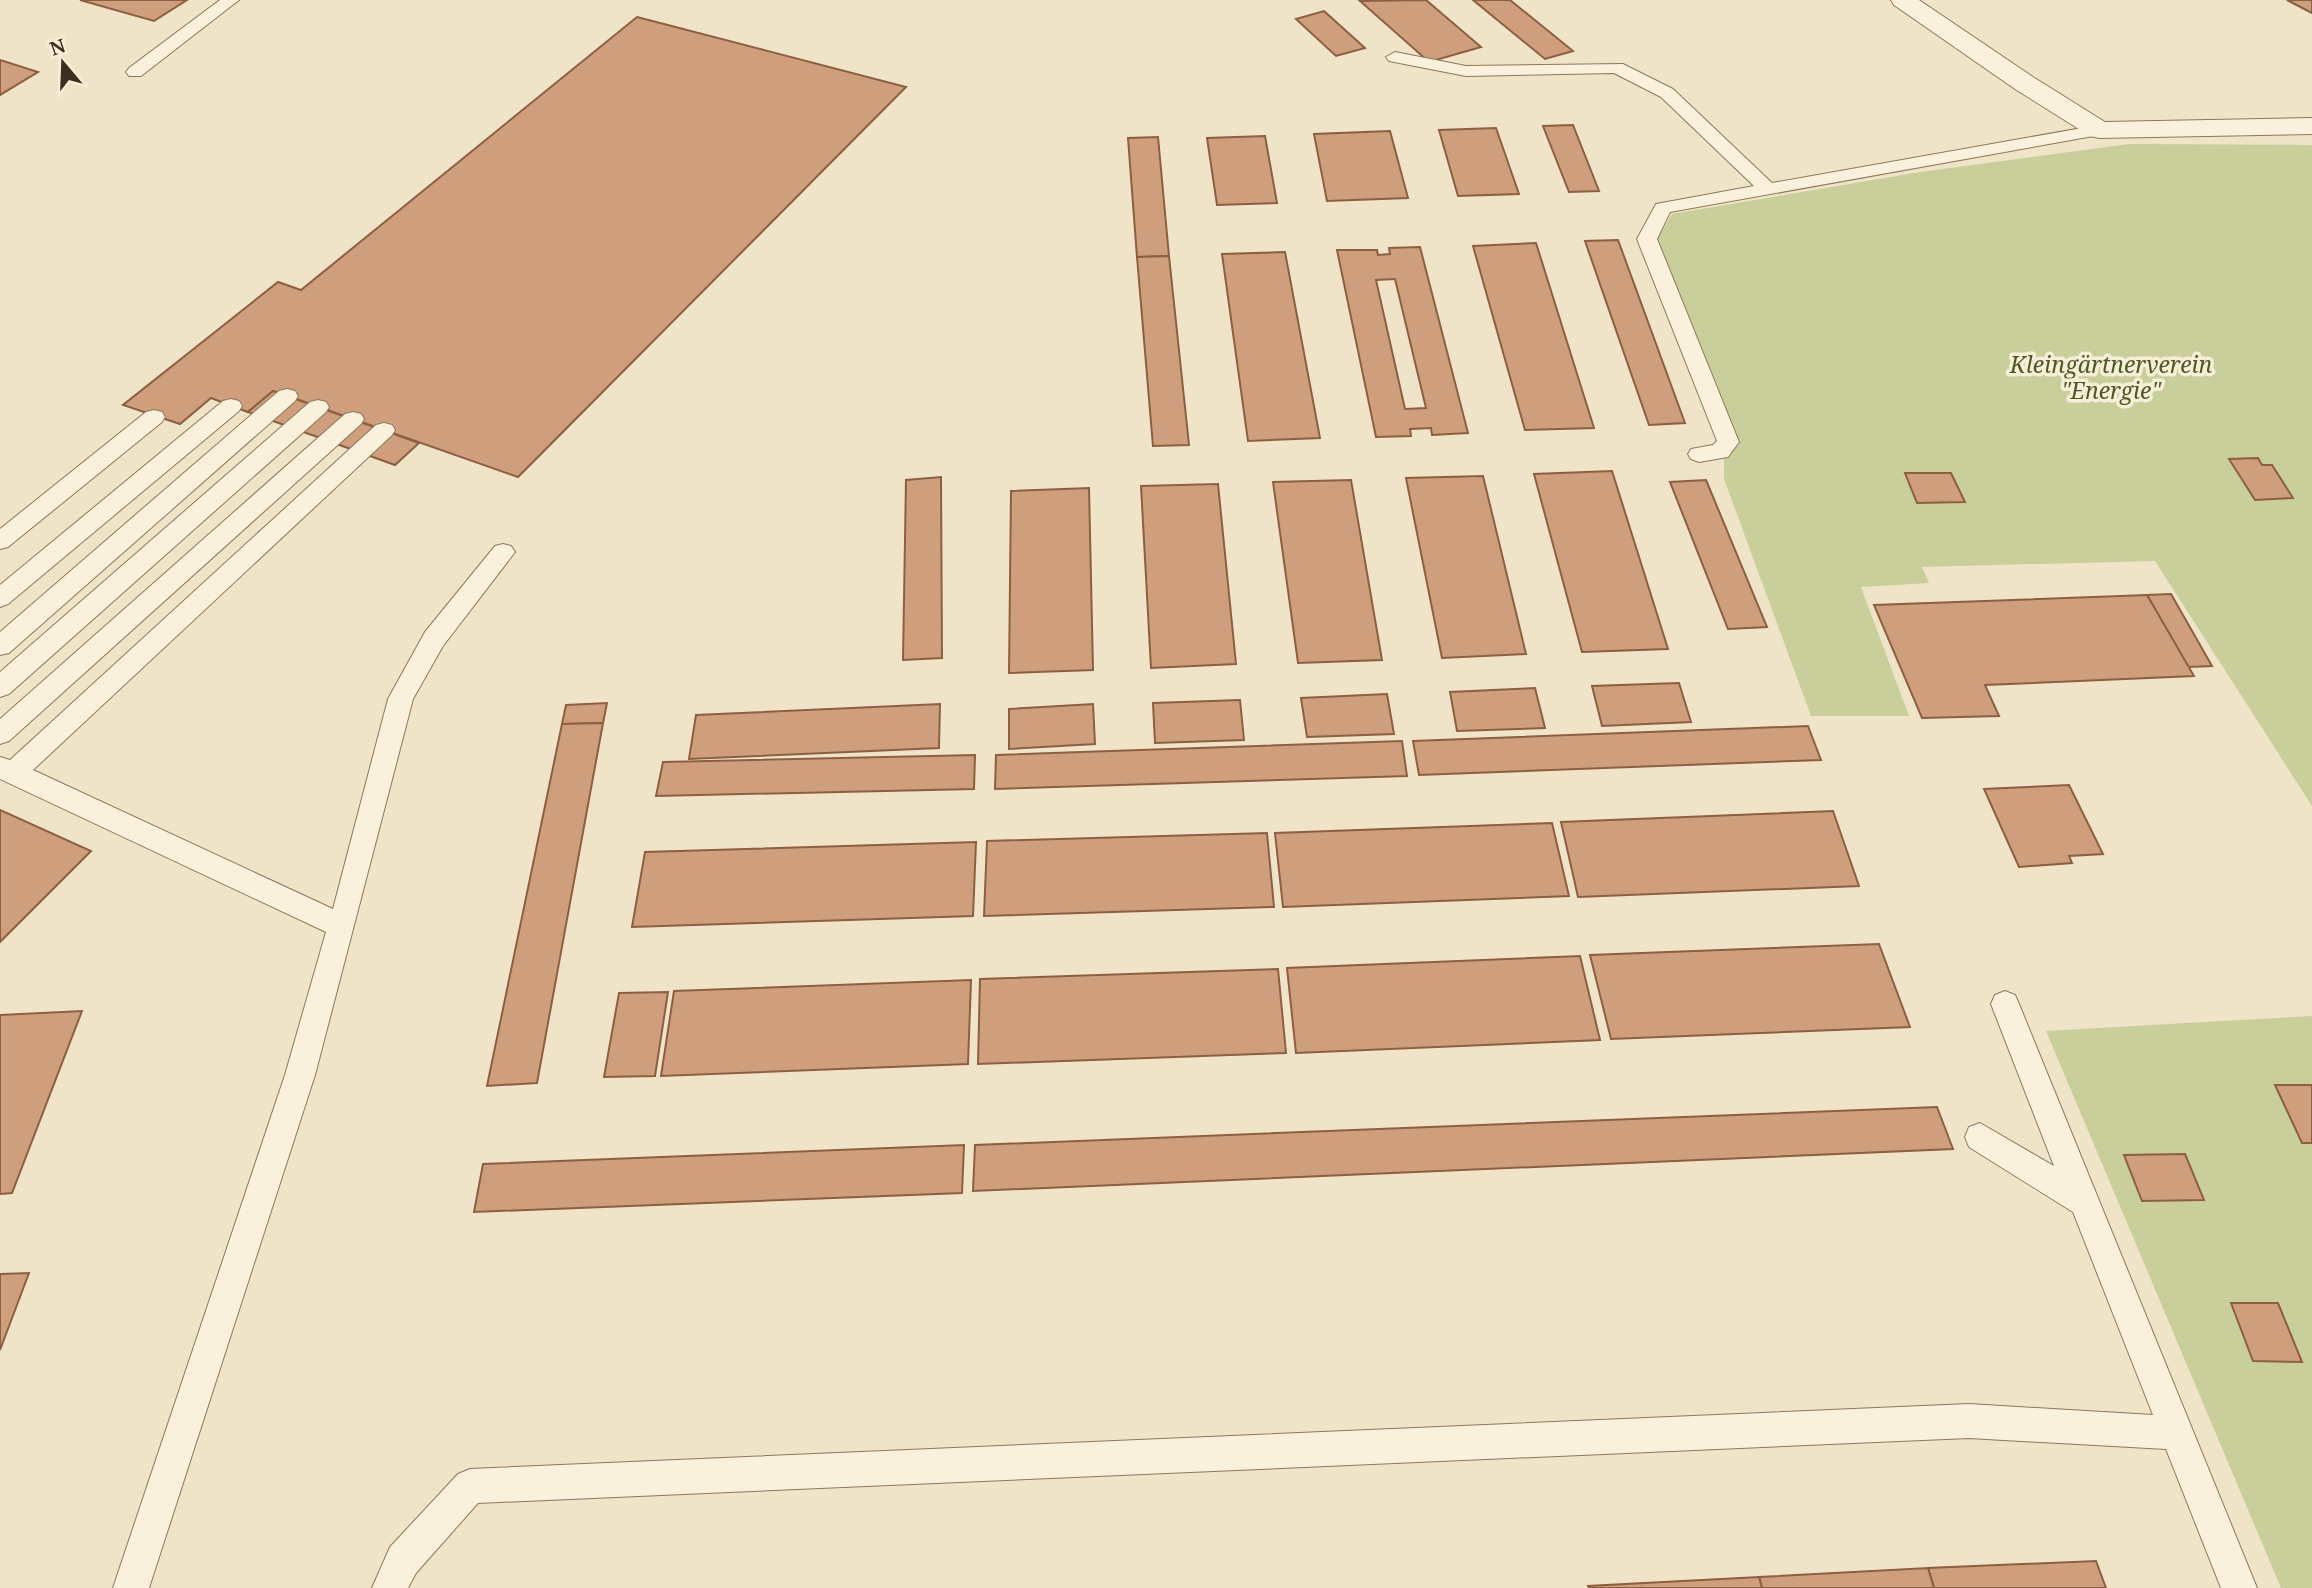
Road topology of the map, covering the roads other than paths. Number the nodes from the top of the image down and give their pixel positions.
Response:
1 (231, 0) edge
2 (1903, 0) edge
3 (1395, 57) dead end
4 (135, 72) dead end
5 (2312, 126) edge
6 (2099, 130) junction
7 (1767, 188) junction
8 (287, 396) dead end
9 (231, 406) dead end
10 (318, 407) dead end
11 (154, 417) dead end
12 (352, 419) dead end
13 (384, 430) dead end
14 (1699, 454) dead end
15 (0, 541) edge
16 (503, 552) dead end
17 (0, 598) edge
18 (0, 646) edge
19 (0, 687) edge
20 (0, 734) edge
21 (6, 770) edge
22 (342, 926) junction
23 (2005, 1004) dead end
24 (1980, 1137) dead end
25 (2085, 1202) junction
26 (2177, 1433) junction
27 (131, 1588) edge
28 (390, 1588) edge
29 (2239, 1588) edge

1 - 4 lane
2 - 6 street
3 - 7 lane
5 - 6 street
6 - 7 lane
7 - 14 lane
8 - 18 lane
9 - 17 lane
10 - 19 lane
11 - 15 lane
12 - 20 lane
13 - 21 lane
16 - 22 lane
21 - 22 lane
22 - 27 lane
23 - 25 lane
24 - 25 lane
25 - 26 lane
26 - 28 lane
26 - 29 lane

